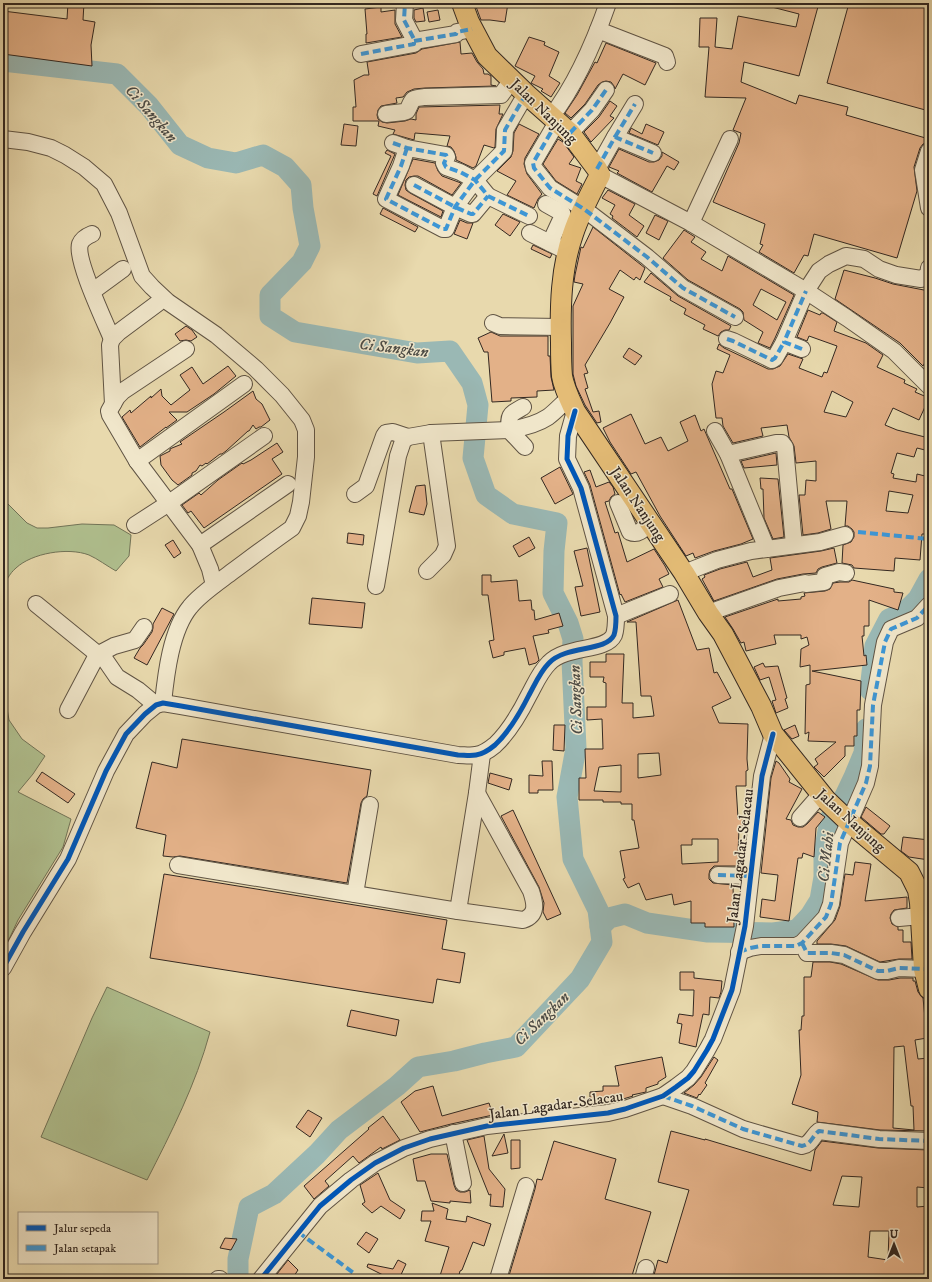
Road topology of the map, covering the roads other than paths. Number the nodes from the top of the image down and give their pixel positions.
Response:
1 (405, 3) edge
2 (462, 3) edge
3 (608, 3) edge
4 (472, 29) junction
5 (598, 30) junction
6 (414, 40) junction
7 (361, 54) dead end
8 (667, 62) dead end
9 (519, 87) junction
10 (606, 90) dead end
11 (635, 104) dead end
12 (386, 114) dead end
13 (560, 124) junction
14 (614, 137) junction
15 (3, 139) edge
16 (730, 139) dead end
17 (929, 151) edge
18 (653, 154) dead end
19 (599, 172) junction
20 (475, 180) junction
21 (414, 185) dead end
22 (488, 196) junction
23 (546, 204) dead end
24 (455, 207) junction
25 (929, 208) edge
26 (584, 209) junction
27 (529, 216) dead end
28 (691, 223) junction
29 (530, 233) dead end
30 (92, 234) dead end
31 (550, 243) junction
32 (568, 252) junction
33 (929, 268) edge
34 (123, 269) dead end
35 (92, 291) junction
36 (806, 291) junction
37 (158, 303) dead end
38 (736, 317) dead end
39 (493, 323) dead end
40 (560, 327) junction
41 (112, 339) junction
42 (727, 339) dead end
43 (784, 342) junction
44 (186, 349) dead end
45 (802, 349) dead end
46 (244, 384) dead end
47 (929, 386) edge
48 (113, 404) junction
49 (572, 404) junction
50 (523, 407) dead end
51 (509, 430) junction
52 (715, 431) dead end
53 (431, 433) junction
54 (264, 436) dead end
55 (408, 437) junction
56 (525, 447) dead end
57 (728, 454) junction
58 (136, 461) junction
59 (288, 484) dead end
60 (354, 494) dead end
61 (169, 503) junction
62 (618, 503) dead end
63 (650, 522) junction
64 (135, 525) dead end
65 (845, 536) dead end
66 (200, 545) junction
67 (794, 545) junction
68 (767, 548) junction
69 (427, 571) dead end
70 (684, 573) junction
71 (846, 573) dead end
72 (214, 585) junction
73 (376, 586) dead end
74 (670, 594) dead end
75 (36, 604) dead end
76 (929, 606) edge
77 (708, 614) junction
78 (616, 616) junction
79 (144, 627) dead end
80 (97, 654) junction
81 (159, 704) junction
82 (68, 710) dead end
83 (773, 734) junction
84 (482, 754) junction
85 (477, 793) junction
86 (370, 805) dead end
87 (834, 807) junction
88 (800, 818) dead end
89 (178, 865) dead end
90 (718, 875) dead end
91 (750, 876) junction
92 (355, 894) junction
93 (924, 909) edge
94 (458, 911) junction
95 (899, 918) dead end
96 (742, 938) junction
97 (802, 943) junction
98 (3, 968) edge
99 (924, 969) junction
100 (929, 988) edge
101 (663, 1096) junction
102 (453, 1133) junction
103 (929, 1141) edge
104 (463, 1183) dead end
105 (526, 1186) dead end
106 (261, 1279) edge
107 (498, 1279) edge

1 - 6 street
2 - 4 main road, Jalan Nanjung
3 - 5 street
4 - 6 street
4 - 9 main road, Jalan Nanjung
5 - 8 street
5 - 13 street
6 - 7 street
9 - 12 street
9 - 13 main road, Jalan Nanjung
9 - 20 street
10 - 13 street
11 - 14 street
13 - 19 main road, Jalan Nanjung
13 - 26 street
14 - 18 street
14 - 19 street
15 - 72 street
16 - 28 street
17 - 25 street
19 - 26 main road, Jalan Nanjung
19 - 28 street
20 - 22 street
20 - 24 street
20 - 24 street
21 - 24 street
22 - 24 street
22 - 27 street
23 - 31 street
26 - 32 main road, Jalan Nanjung
26 - 38 street
28 - 36 street
29 - 31 street
30 - 35 street
31 - 32 street
32 - 40 main road, Jalan Nanjung
33 - 36 street
34 - 35 street
35 - 41 street
36 - 43 street
36 - 47 street
37 - 41 street
39 - 40 street
40 - 49 main road, Jalan Nanjung
41 - 48 street
42 - 43 street
43 - 45 street
44 - 48 street
46 - 58 street
48 - 58 street
49 - 51 street
49 - 63 main road, Jalan Nanjung
49 - 78 street
50 - 51 street
51 - 53 street
51 - 56 street
52 - 57 street
53 - 55 street
53 - 69 street
54 - 61 street
55 - 60 street
55 - 73 street
57 - 67 street
57 - 68 street
58 - 61 street
59 - 66 street
61 - 64 street
61 - 66 street
62 - 63 street
63 - 70 main road, Jalan Nanjung
65 - 67 street
66 - 72 street
67 - 68 street
68 - 70 street
70 - 77 main road, Jalan Nanjung
71 - 77 street
72 - 81 street
74 - 78 street
75 - 80 street
76 - 87 street
77 - 83 main road, Jalan Nanjung
78 - 84 street
79 - 80 street
80 - 81 street
80 - 82 street
81 - 84 street
81 - 98 street
83 - 87 main road, Jalan Nanjung
83 - 91 street, Jalan Lagadar-Selacau
84 - 85 street
85 - 94 street
85 - 94 street
86 - 92 street
87 - 88 street
87 - 93 main road, Jalan Nanjung
87 - 97 street
89 - 92 street
90 - 91 street
91 - 96 street, Jalan Lagadar-Selacau
92 - 94 street
93 - 95 street
93 - 99 main road, Jalan Nanjung
96 - 97 street
96 - 101 street, Jalan Lagadar-Selacau
97 - 99 street
99 - 100 main road, Jalan Nanjung
101 - 102 street, Jalan Lagadar-Selacau
101 - 103 street
102 - 104 street
102 - 106 street, Jalan Lagadar-Selacau
105 - 107 street

